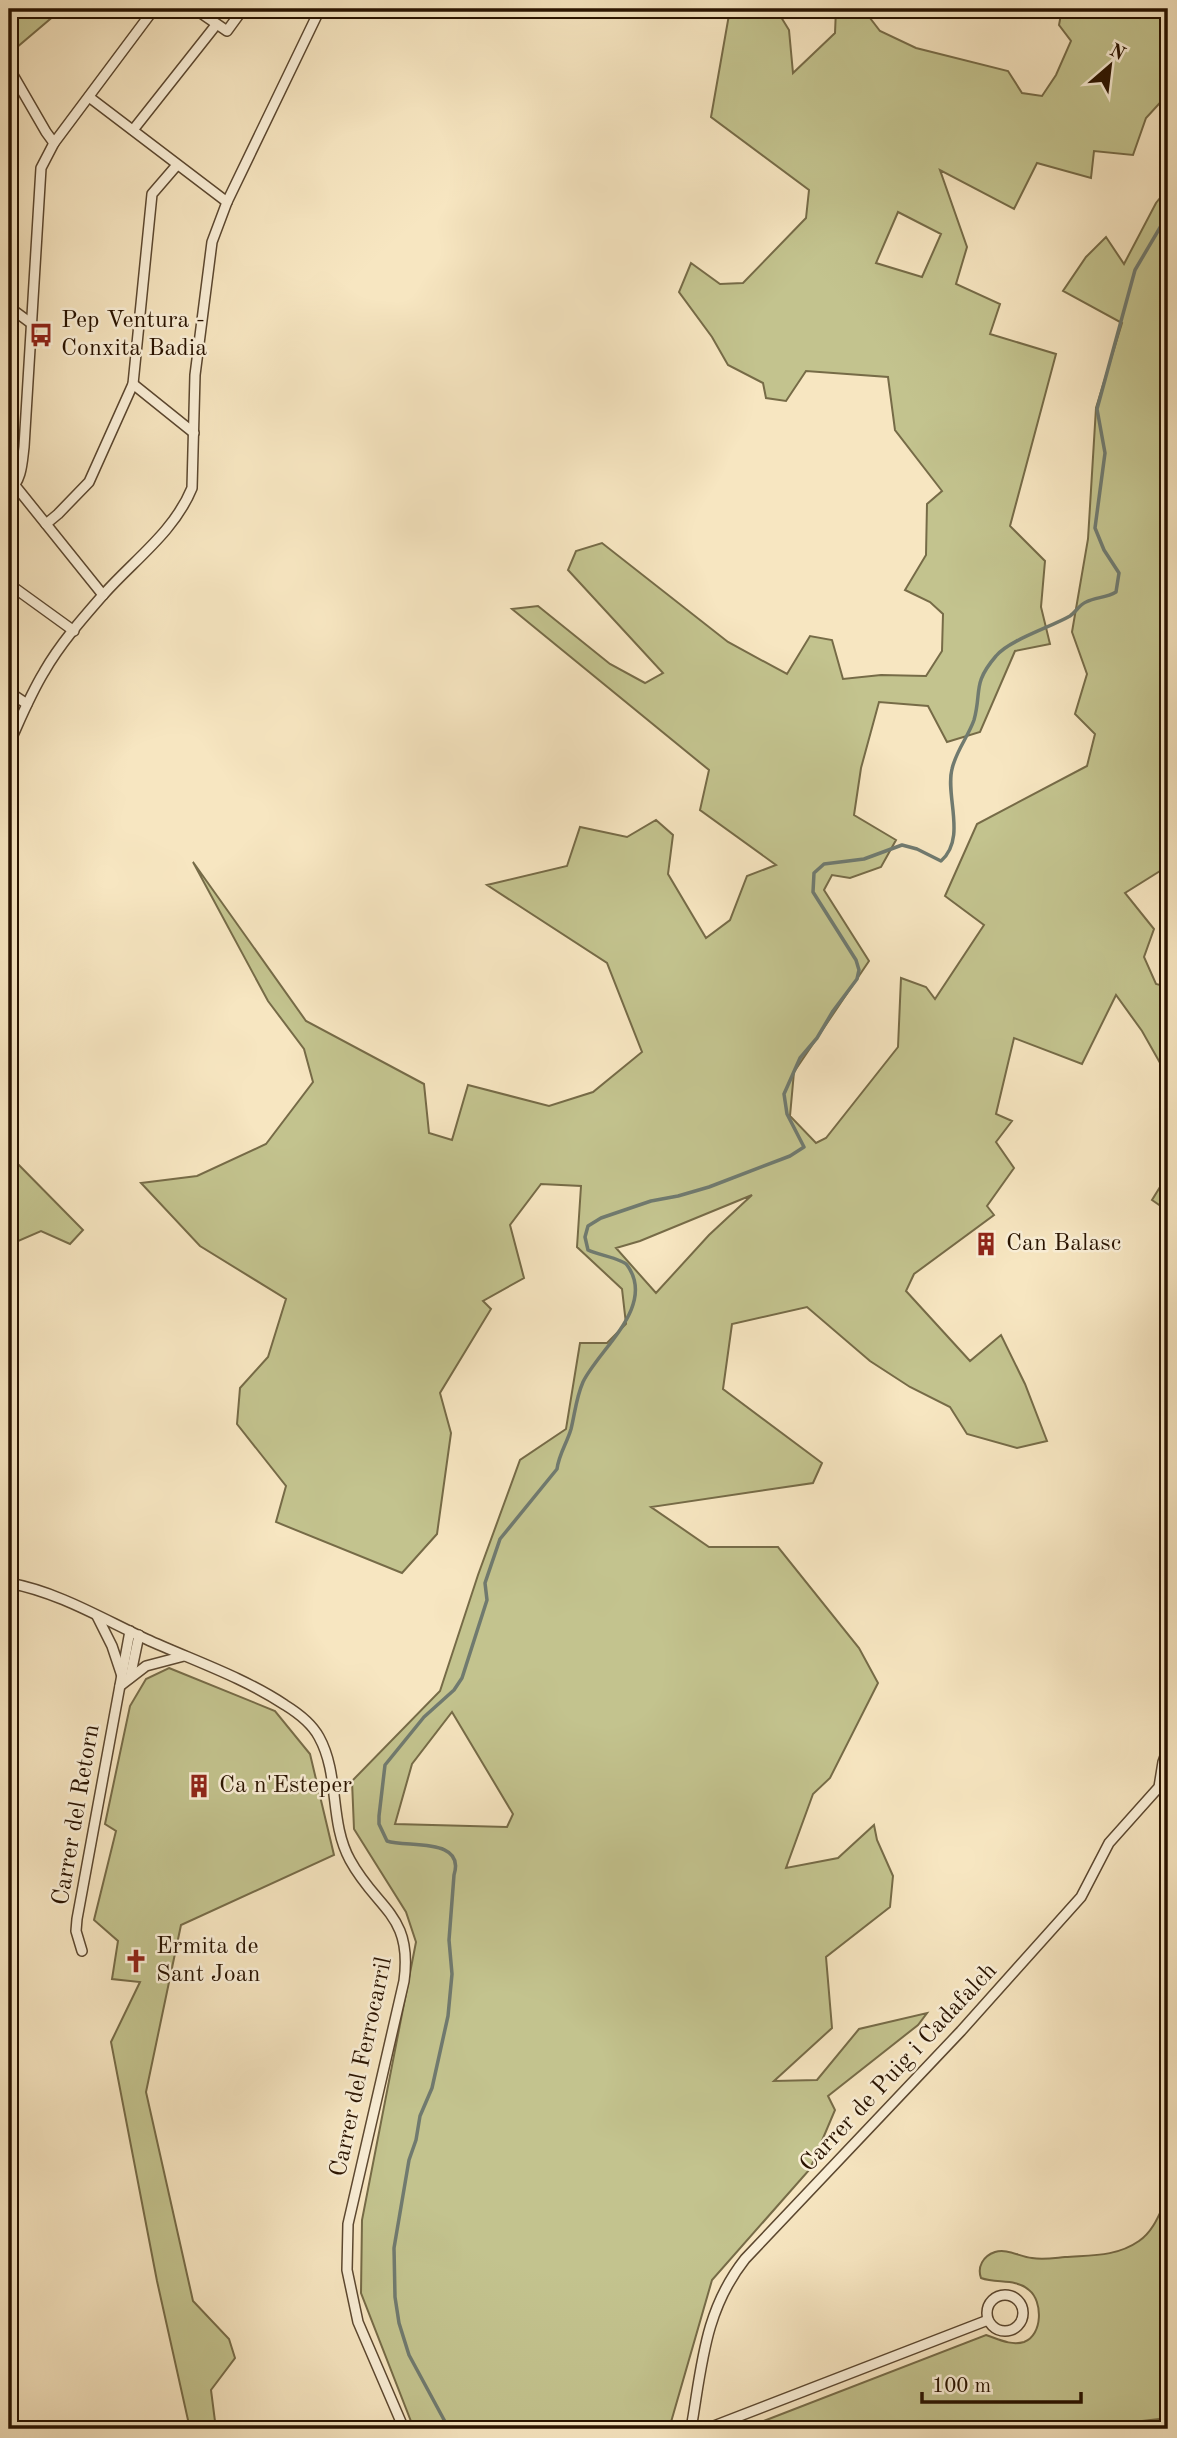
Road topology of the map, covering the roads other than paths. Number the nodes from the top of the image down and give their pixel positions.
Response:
1 (154, 9) edge
2 (195, 9) edge
3 (243, 9) edge
4 (320, 9) edge
5 (216, 24) junction
6 (9, 68) edge
7 (89, 97) junction
8 (133, 130) junction
9 (54, 143) junction
10 (177, 165) junction
11 (227, 202) junction
12 (9, 307) edge
13 (32, 324) junction
14 (133, 384) junction
15 (194, 433) junction
16 (11, 485) edge
17 (46, 524) junction
18 (9, 584) edge
19 (103, 595) junction
20 (74, 631) junction
21 (9, 692) edge
22 (27, 704) junction
23 (9, 744) edge
24 (9, 1583) edge
25 (97, 1616) junction
26 (134, 1633) junction
27 (184, 1656) junction
28 (124, 1680) junction
29 (1168, 1748) edge
30 (82, 1951) dead end
31 (988, 2320) junction
32 (404, 2429) edge
33 (691, 2429) edge
34 (706, 2429) edge

1 - 7 street
2 - 5 street
3 - 5 street
4 - 11 street
5 - 8 street
6 - 9 street
7 - 8 street
7 - 9 street
8 - 10 street
9 - 13 street
10 - 11 street
10 - 14 street
11 - 15 street
12 - 13 street
13 - 16 street
14 - 15 street
14 - 17 street
15 - 19 street
16 - 17 street
17 - 19 street
18 - 20 street
19 - 20 street
20 - 22 street
21 - 22 street
22 - 23 street
24 - 25 street, Carrer del Ferrocarril
25 - 26 street, Carrer del Ferrocarril
25 - 28 street
26 - 27 street, Carrer del Ferrocarril
26 - 28 street, Carrer del Retorn
27 - 28 street
27 - 32 street, Carrer del Ferrocarril
28 - 30 street, Carrer del Retorn
29 - 33 street, Carrer de Puig i Cadafalch
31 - 31 street
31 - 34 street

